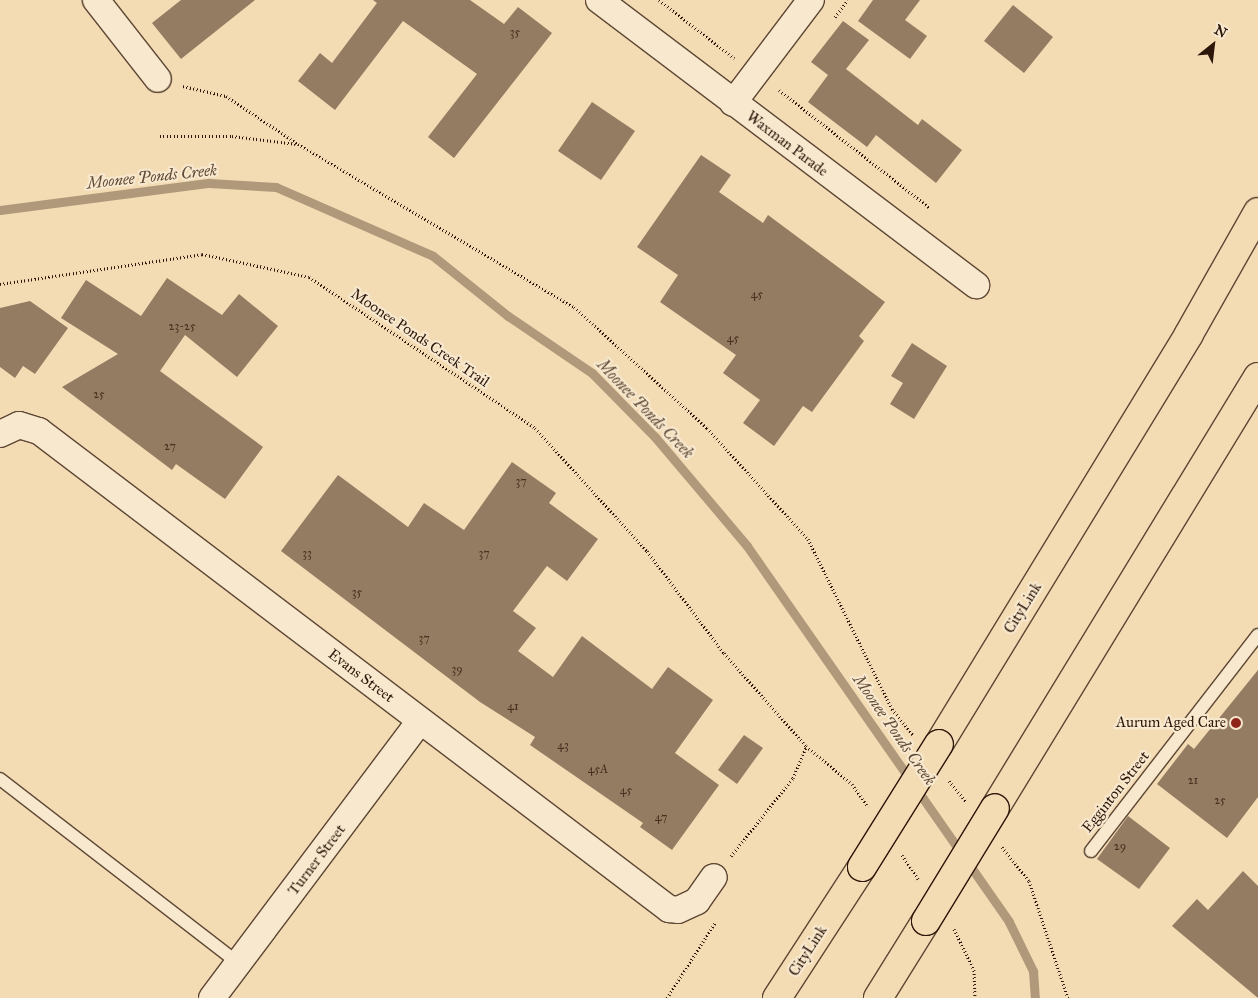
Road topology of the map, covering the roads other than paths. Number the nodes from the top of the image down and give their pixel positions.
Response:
1 (96, 0) edge
2 (599, 0) edge
3 (811, 0) edge
4 (158, 80) road end
5 (733, 103) junction
6 (1258, 212) edge
7 (976, 286) dead end
8 (1258, 377) edge
9 (0, 434) edge
10 (1258, 635) edge
11 (420, 721) junction
12 (0, 779) edge
13 (1091, 851) dead end
14 (714, 877) road end
15 (239, 964) junction
16 (212, 998) edge
17 (777, 998) edge
18 (878, 998) edge

1 - 4 street
2 - 5 street, Waxman Parade
3 - 5 street
5 - 7 street, Waxman Parade
6 - 17 highway, CityLink, bridge
8 - 18 highway, bridge
9 - 11 street, Evans Street
10 - 13 lane, Egginton Street
11 - 14 street, Evans Street
11 - 15 street, Turner Street
12 - 15 lane
15 - 16 street, Turner Street

